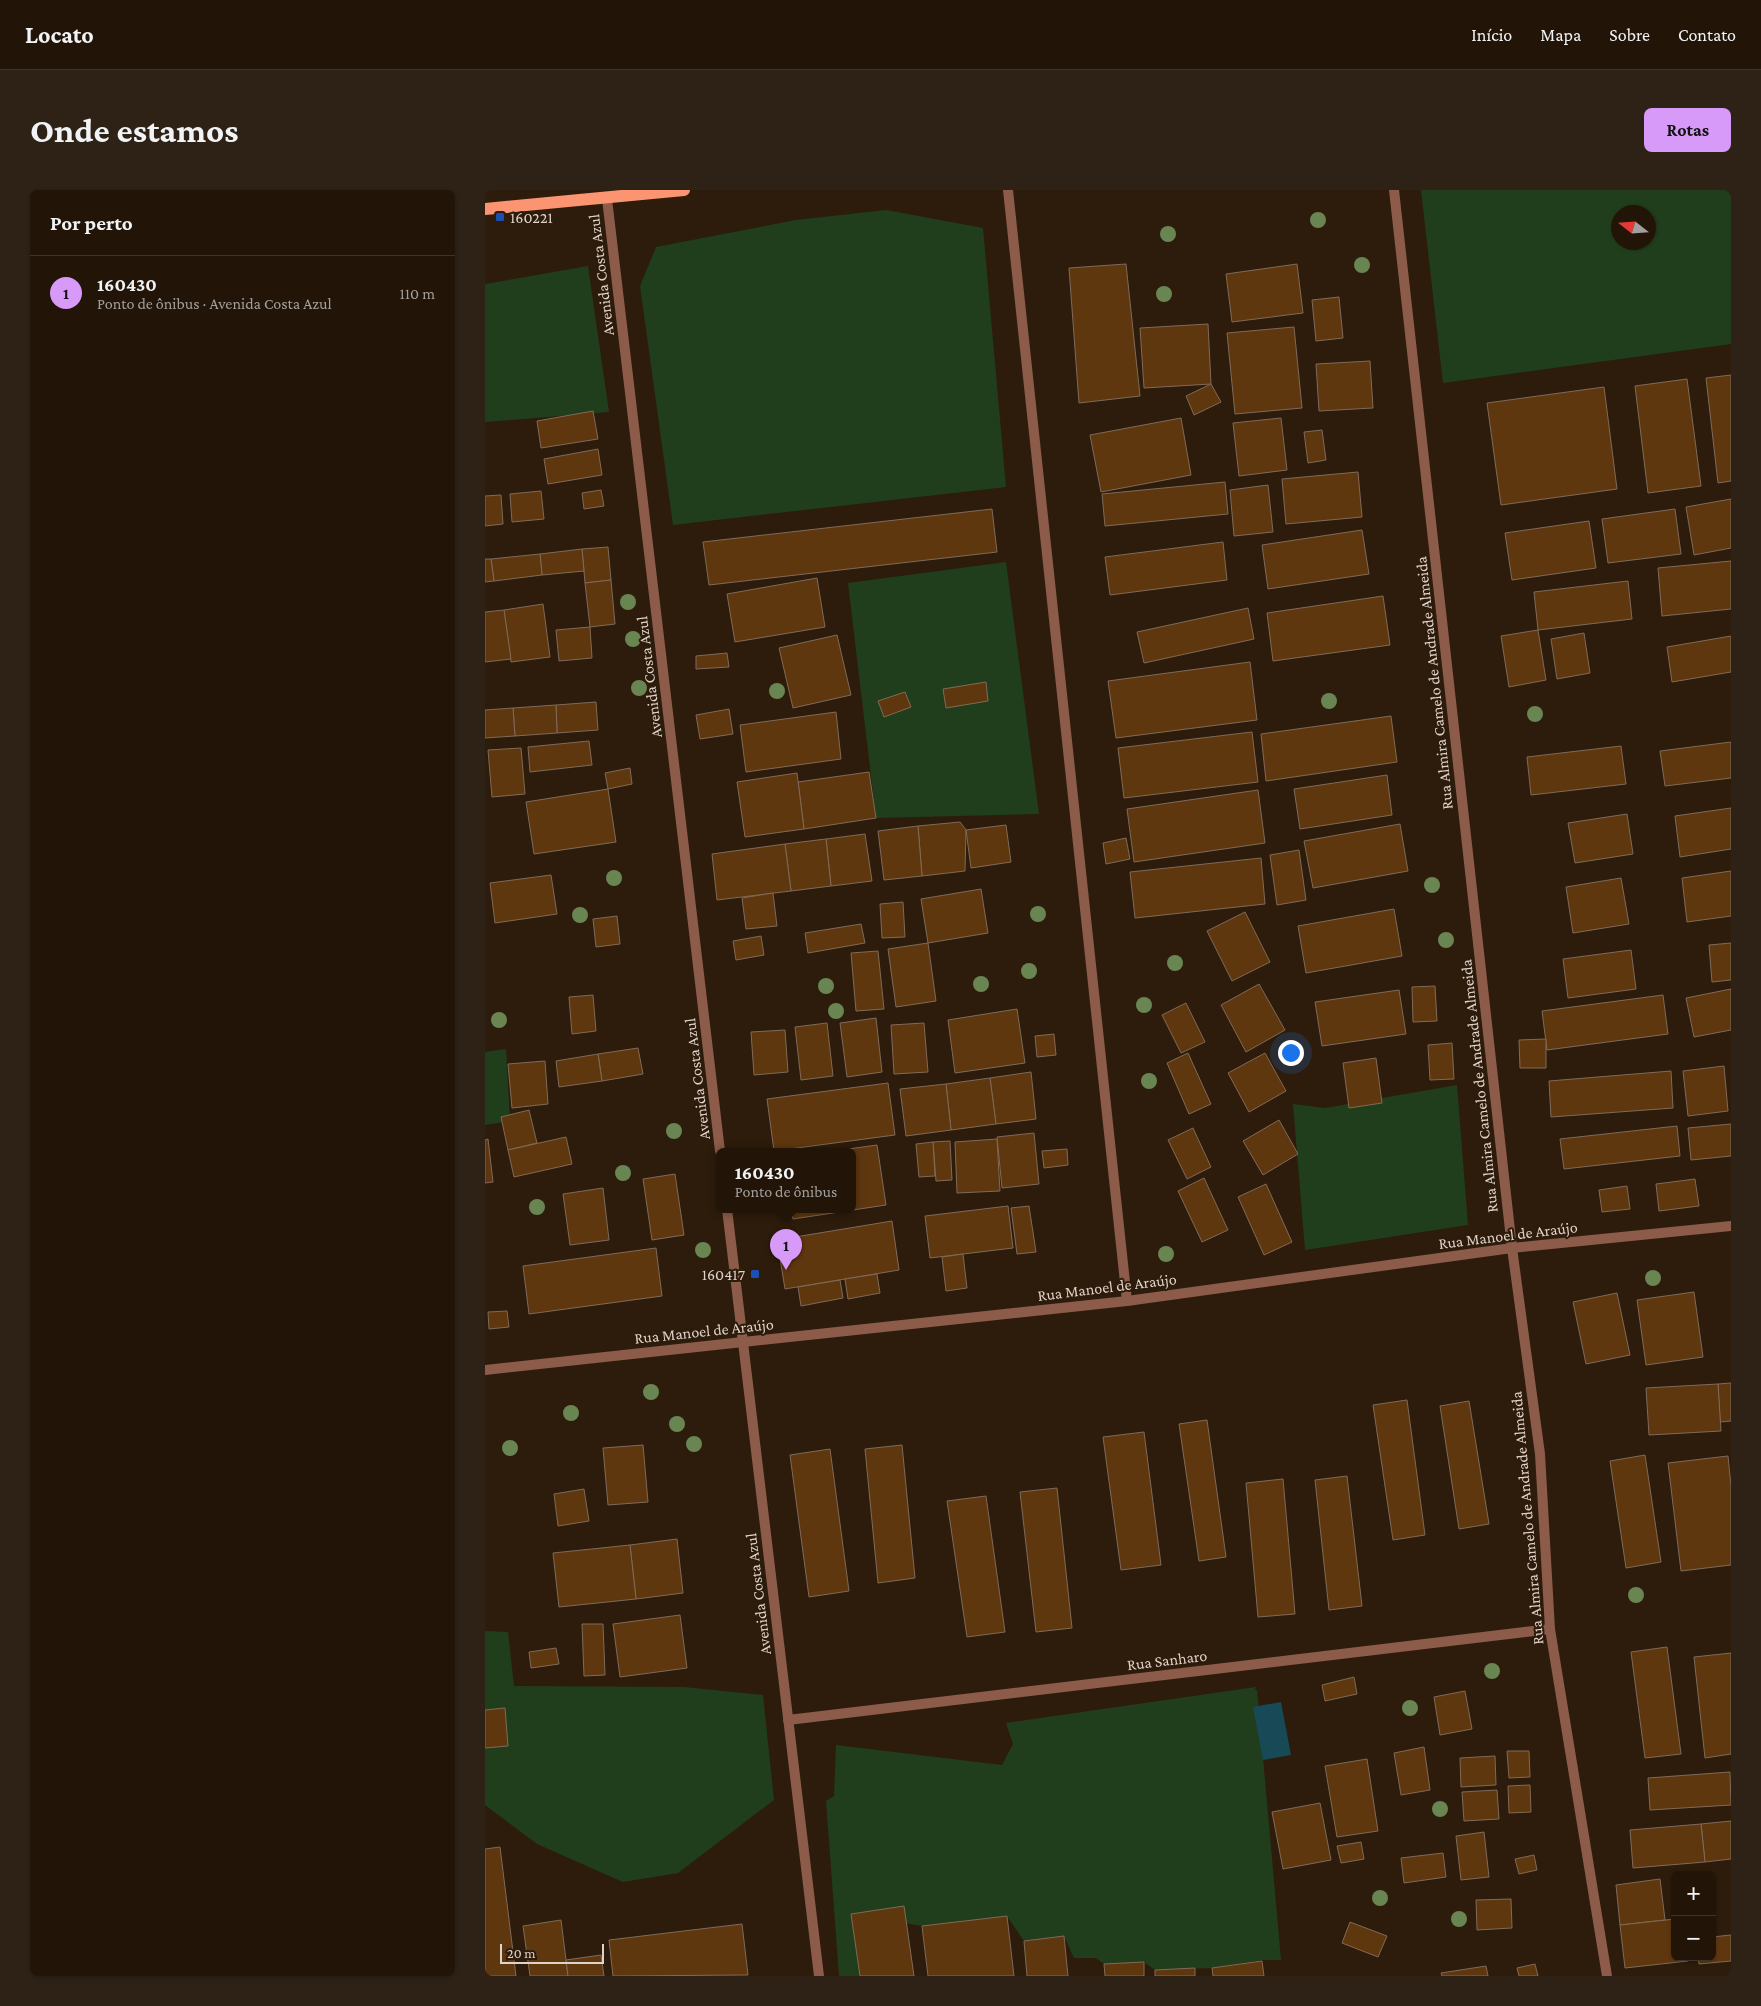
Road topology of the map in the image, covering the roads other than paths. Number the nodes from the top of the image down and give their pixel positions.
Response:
1 (684, 190) edge
2 (1008, 190) edge
3 (1393, 190) edge
4 (607, 199) junction
5 (485, 209) edge
6 (720, 1148) edge
7 (727, 1213) edge
8 (1731, 1226) edge
9 (1512, 1248) junction
10 (1127, 1301) junction
11 (743, 1342) junction
12 (485, 1370) edge
13 (1550, 1629) junction
14 (788, 1720) junction
15 (819, 1976) edge
16 (1607, 1976) edge

1 - 4 main road
2 - 10 street
3 - 9 street, Rua Almira Camelo de Andrade Almeida
4 - 5 main road
4 - 6 street, Avenida Costa Azul
7 - 11 street, Avenida Costa Azul
8 - 9 street, Rua Manoel de Araújo
9 - 10 street, Rua Manoel de Araújo
9 - 13 street, Rua Almira Camelo de Andrade Almeida
10 - 11 street, Rua Manoel de Araújo
11 - 12 street, Rua Manoel de Araújo
11 - 14 street, Avenida Costa Azul
13 - 14 street, Rua Sanharo
13 - 16 street, Rua Almira Camelo de Andrade Almeida
14 - 15 street, Avenida Costa Azul

